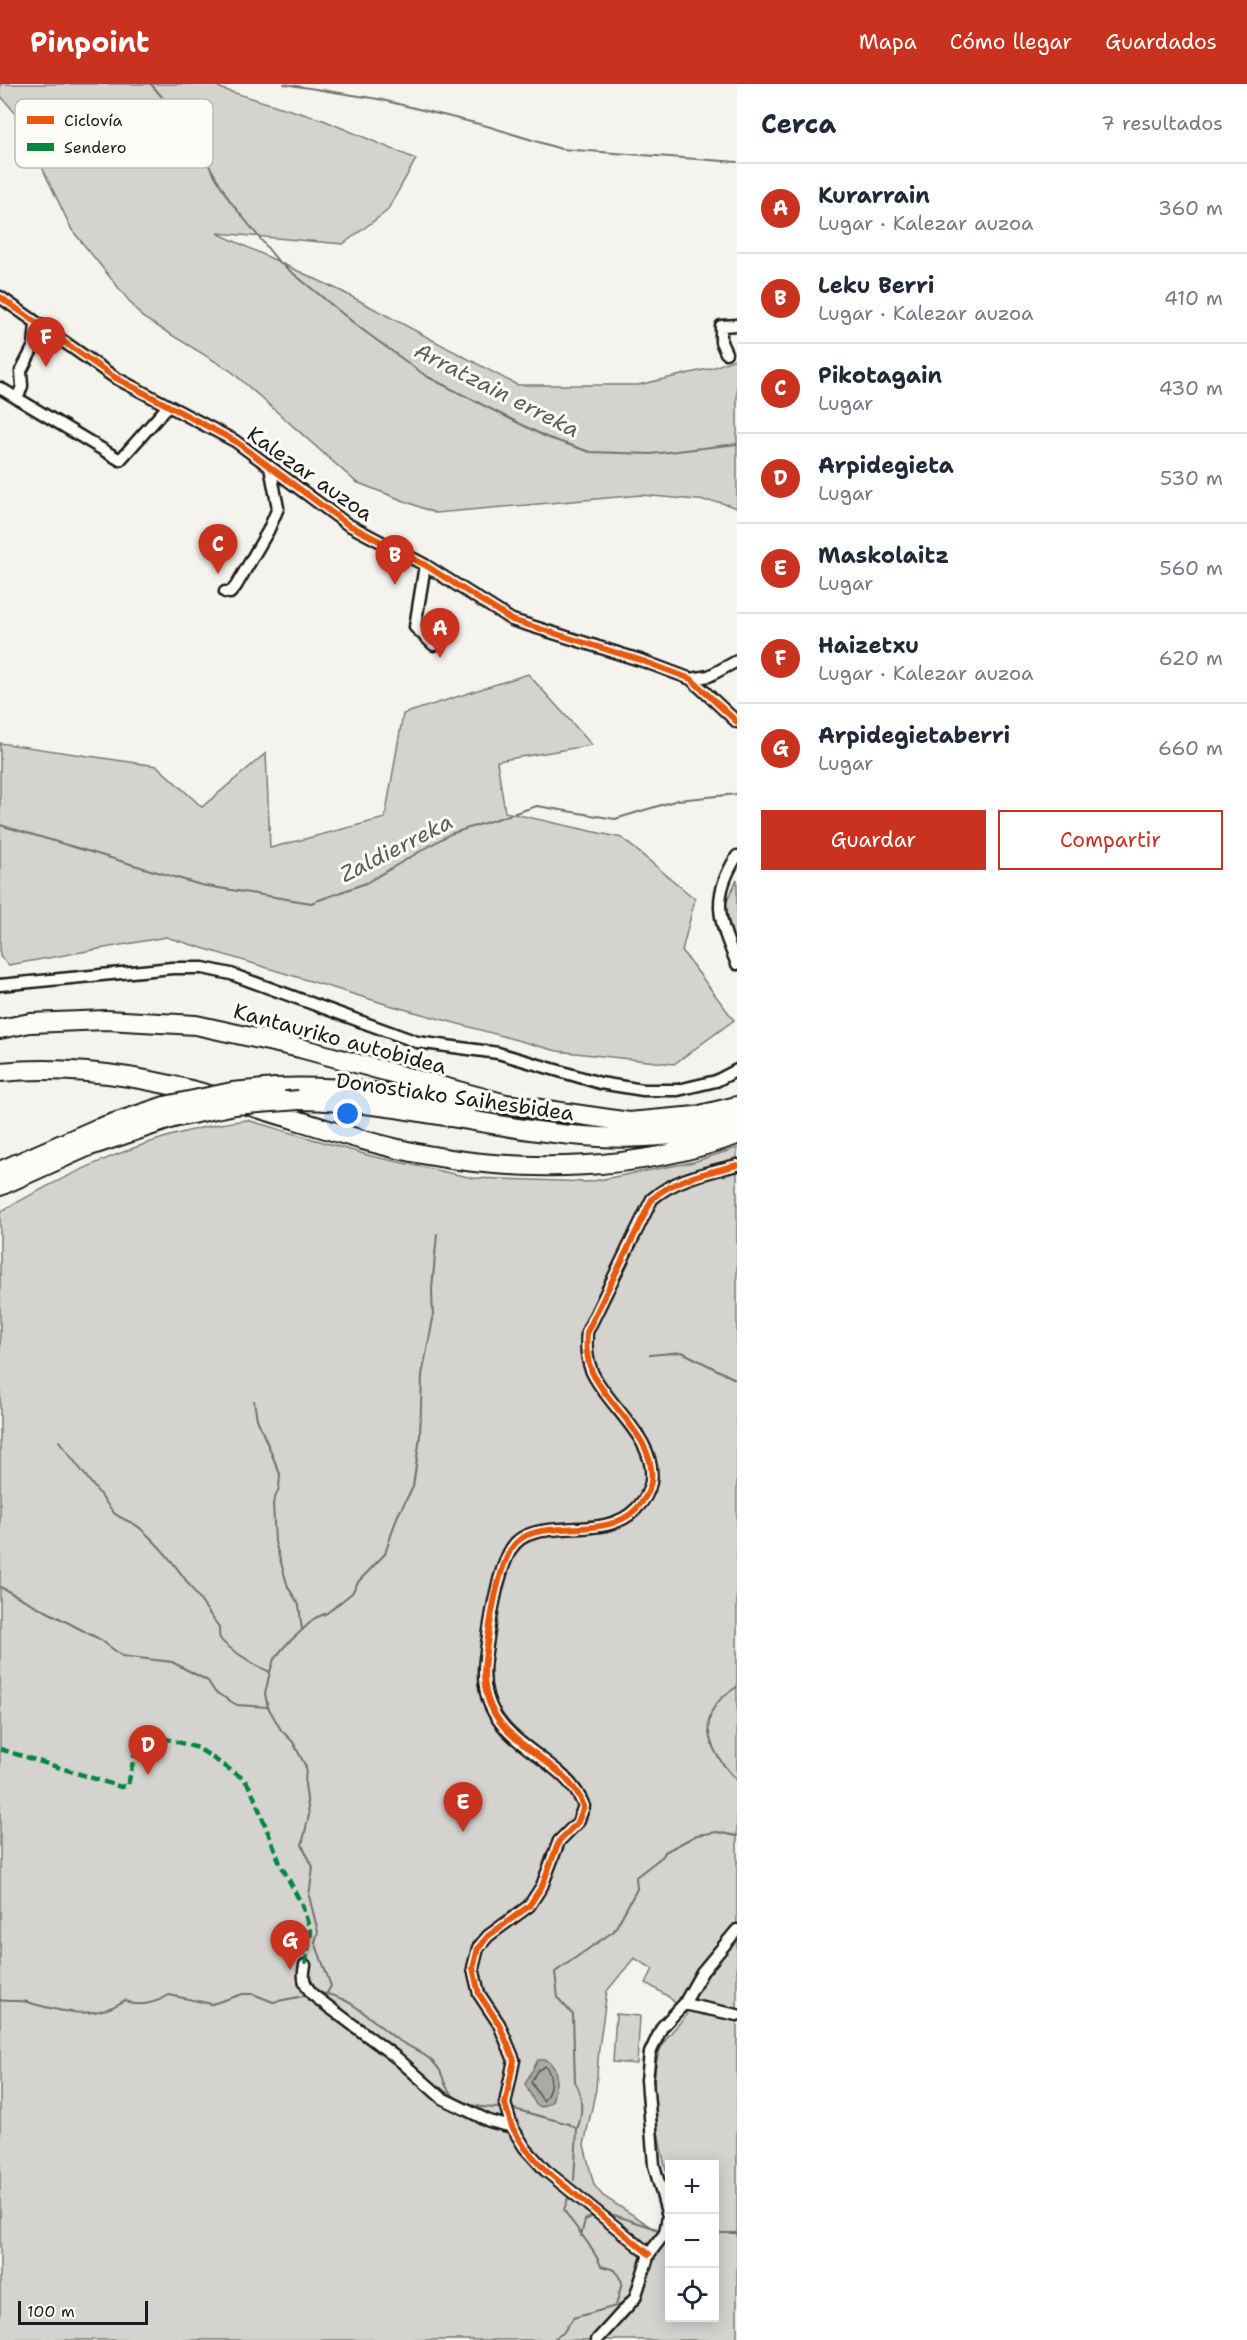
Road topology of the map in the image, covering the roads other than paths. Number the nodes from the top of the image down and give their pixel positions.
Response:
1 (2, 302) edge
2 (36, 324) junction
3 (737, 325) edge
4 (726, 353) dead end
5 (0, 388) edge
6 (18, 397) junction
7 (168, 406) junction
8 (270, 467) junction
9 (425, 565) junction
10 (225, 592) dead end
11 (434, 645) dead end
12 (737, 661) edge
13 (691, 679) junction
14 (737, 722) edge
15 (737, 856) edge
16 (725, 878) junction
17 (737, 885) edge
18 (737, 964) edge
19 (0, 985) edge
20 (0, 1029) edge
21 (737, 1070) edge
22 (0, 1072) edge
23 (737, 1106) edge
24 (169, 1112) junction
25 (629, 1122) junction
26 (737, 1122) edge
27 (737, 1135) edge
28 (737, 1165) edge
29 (0, 1171) edge
30 (0, 1186) edge
31 (737, 1930) edge
32 (305, 1965) dead end
33 (684, 2004) junction
34 (737, 2014) edge
35 (512, 2127) junction
36 (649, 2254) junction
37 (597, 2340) edge

1 - 2 street, Kalezar auzoa
2 - 6 street
2 - 7 street, Kalezar auzoa
3 - 4 street
5 - 6 street
6 - 7 street
7 - 8 street, Kalezar auzoa
8 - 9 street, Kalezar auzoa
8 - 10 street
9 - 11 street
9 - 13 street, Kalezar auzoa
12 - 13 street
13 - 14 street, Kalezar auzoa
15 - 16 street
16 - 17 street
16 - 18 street
19 - 21 street
20 - 25 highway, Kantauriko autobidea
22 - 27 highway
23 - 25 highway, Kantauriko autobidea
24 - 25 highway, Donostiako Saihesbidea, bridge
24 - 26 highway, Donostiako Saihesbidea, bridge
24 - 29 highway, Donostiako Saihesbidea
24 - 30 highway, Donostiako Saihesbidea
28 - 35 street
31 - 33 street
32 - 35 street
33 - 34 street
33 - 36 street
35 - 36 street
36 - 37 street

